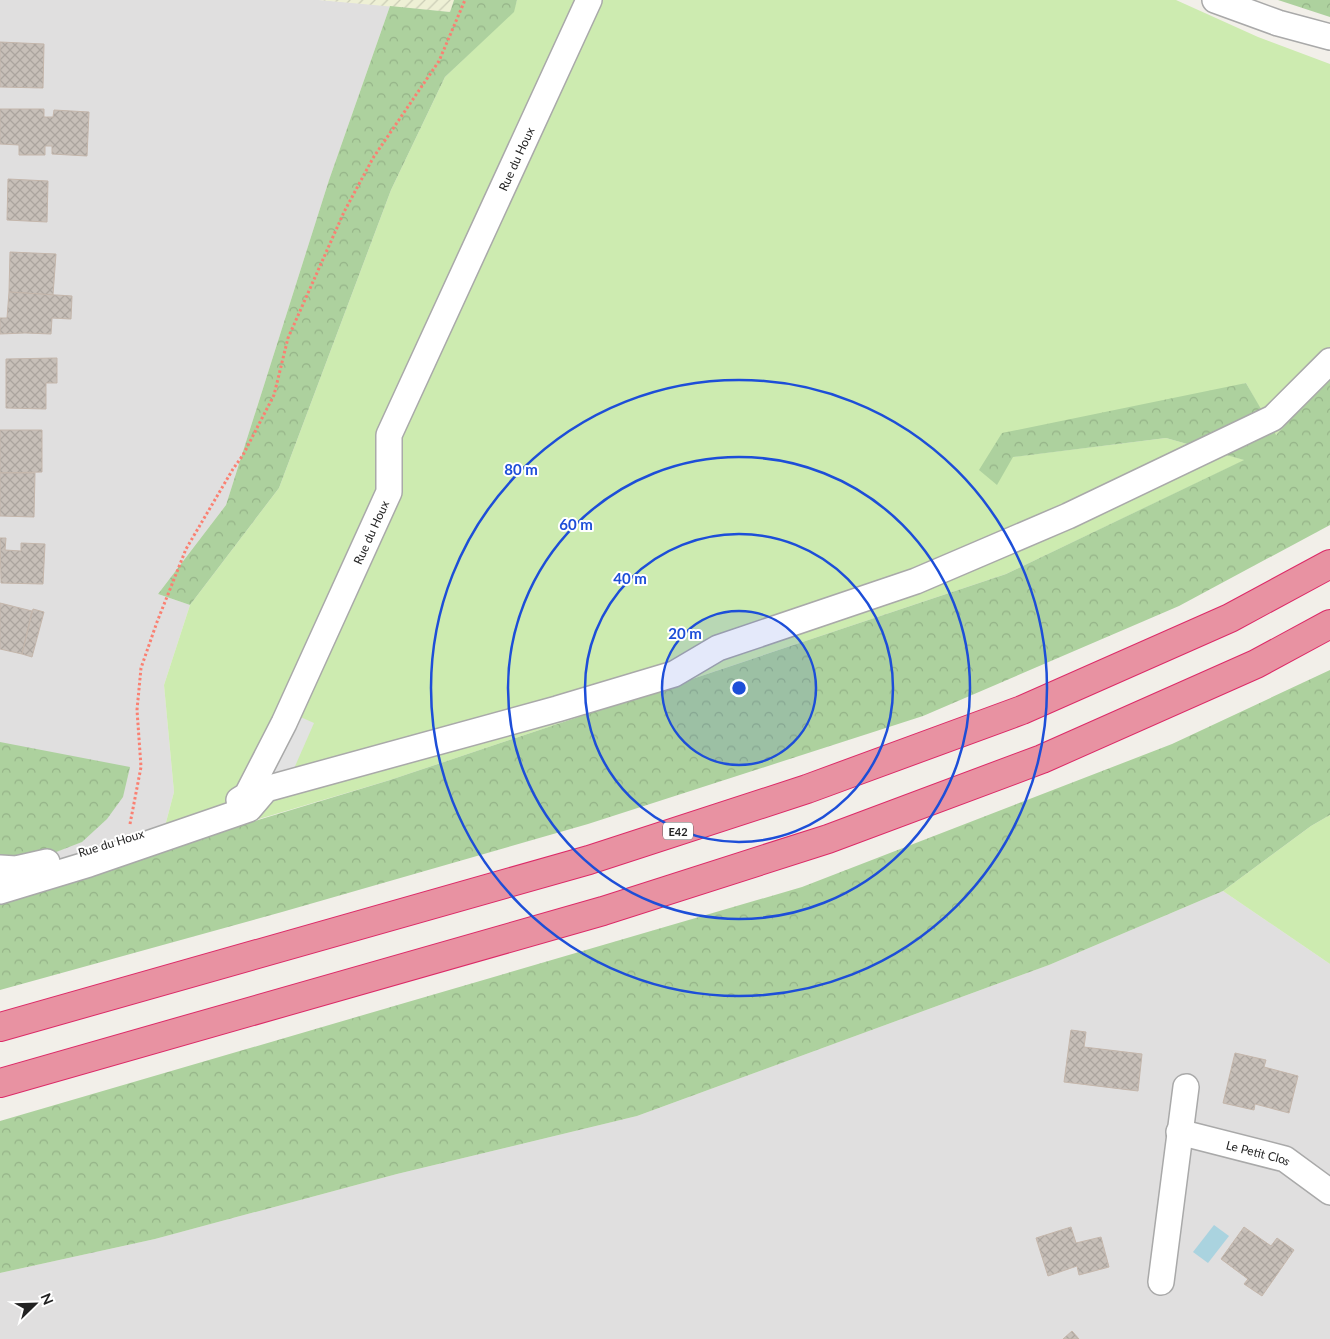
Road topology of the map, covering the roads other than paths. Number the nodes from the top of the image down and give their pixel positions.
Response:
1 (589, 0) edge
2 (1215, 0) edge
3 (1330, 37) edge
4 (1330, 361) edge
5 (1330, 564) edge
6 (1330, 624) edge
7 (0, 868) edge
8 (0, 891) edge
9 (0, 1027) edge
10 (0, 1083) edge
11 (1186, 1087) dead end
12 (1179, 1132) junction
13 (1330, 1192) edge
14 (1161, 1282) dead end

1 - 7 street, Rue du Houx
2 - 3 street
4 - 8 street
5 - 9 highway, E42
6 - 10 highway
11 - 12 street
12 - 13 street, Le Petit Clos
12 - 14 street

